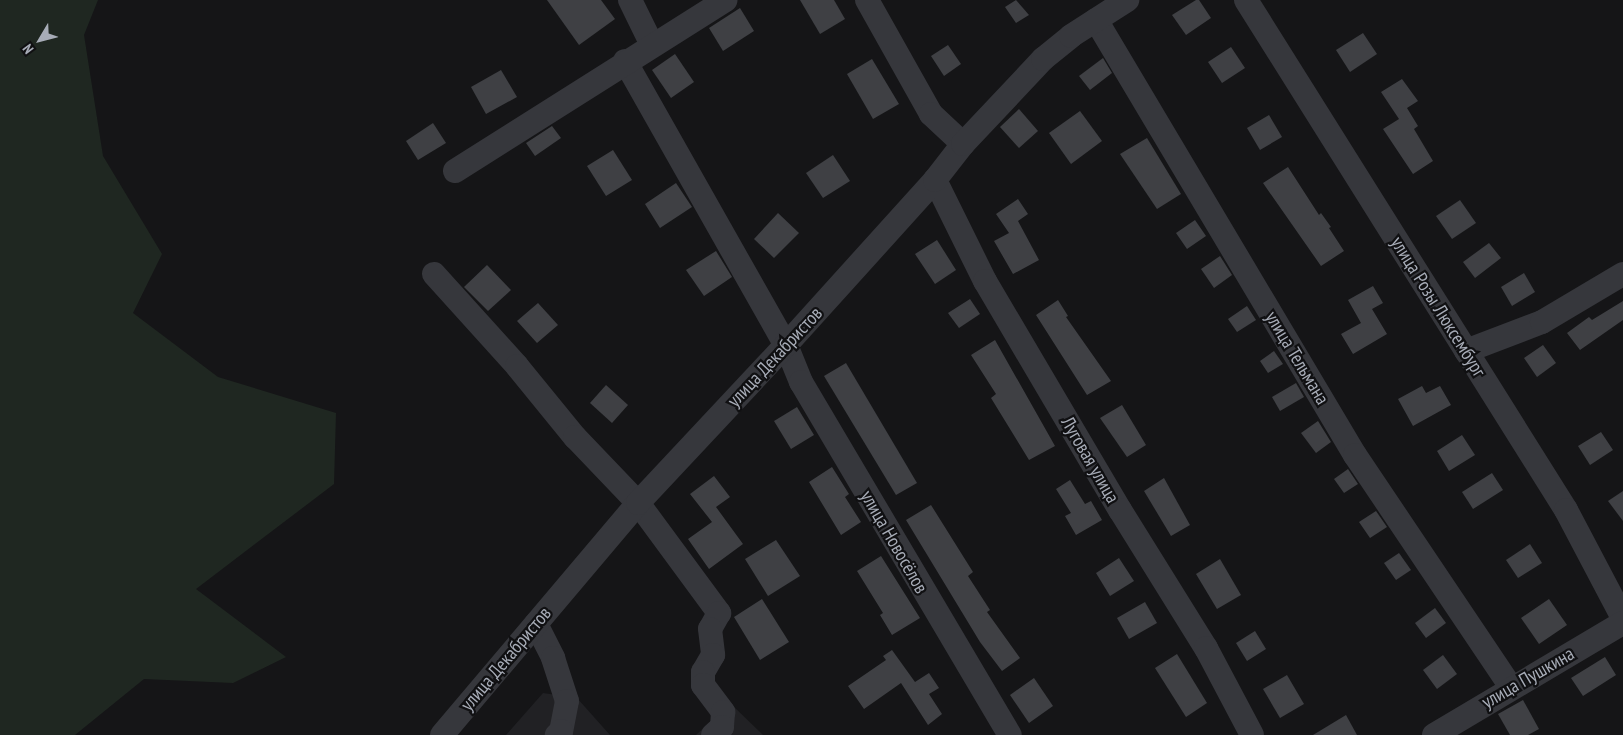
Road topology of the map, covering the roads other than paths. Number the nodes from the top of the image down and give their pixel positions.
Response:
1 (630, 0) edge
2 (726, 0) edge
3 (867, 0) edge
4 (1127, 0) edge
5 (1246, 0) edge
6 (1096, 20) junction
7 (652, 45) junction
8 (625, 61) junction
9 (963, 144) junction
10 (455, 171) dead end
11 (936, 180) junction
12 (434, 274) dead end
13 (1623, 274) edge
14 (786, 345) junction
15 (1466, 351) junction
16 (638, 503) junction
17 (1623, 618) edge
18 (1623, 623) edge
19 (536, 624) junction
20 (1511, 687) junction
21 (442, 735) edge
22 (557, 735) edge
23 (713, 735) edge
24 (1010, 735) edge
25 (1252, 735) edge
26 (1434, 735) edge

1 - 7 street
2 - 7 street
3 - 9 street
4 - 6 street, улица Декабристов
5 - 15 street, улица Розы Люксембург
6 - 9 street, улица Декабристов
6 - 20 street, улица Тельмана
7 - 8 street
8 - 10 street
8 - 14 street, улица Новосёлов
9 - 11 street, улица Декабристов
11 - 14 street, улица Декабристов
11 - 25 street, Луговая улица
12 - 16 street
13 - 15 street
14 - 16 street, улица Декабристов
14 - 24 street, улица Новосёлов
15 - 17 street, улица Розы Люксембург
16 - 19 street, улица Декабристов
16 - 23 street
18 - 20 street, улица Пушкина
19 - 21 street, улица Декабристов
19 - 22 street
20 - 26 street, улица Пушкина

